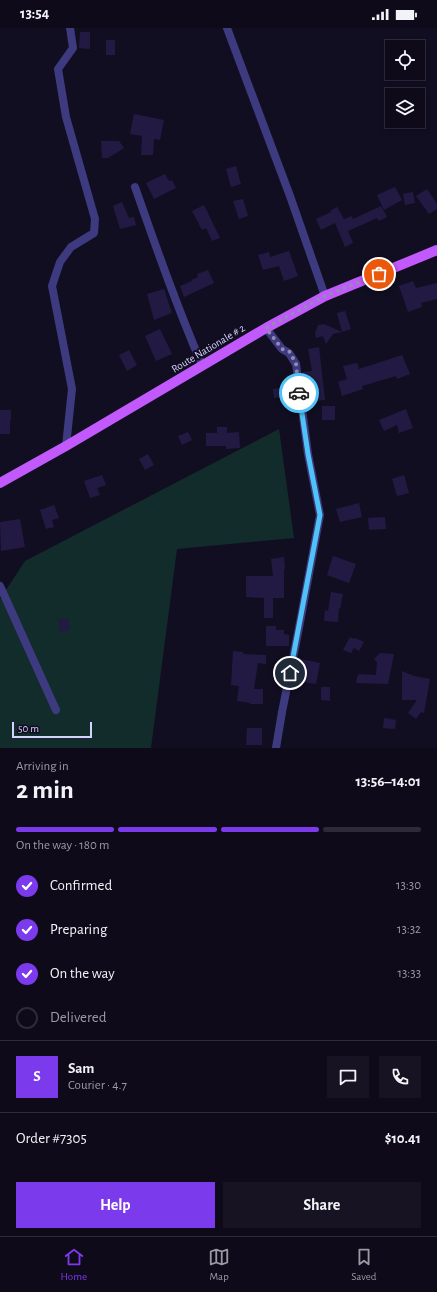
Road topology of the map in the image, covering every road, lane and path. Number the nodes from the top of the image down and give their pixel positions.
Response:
1 (70, 28) edge
2 (227, 28) edge
3 (135, 187) dead end
4 (437, 250) edge
5 (325, 296) junction
6 (266, 328) junction
7 (202, 365) junction
8 (66, 446) junction
9 (0, 483) edge
10 (0, 586) edge
11 (56, 710) dead end
12 (276, 748) edge

1 - 8 street
2 - 5 street
3 - 7 street
4 - 5 main road, Route Nationale # 2
5 - 6 main road, Route Nationale # 2
6 - 7 main road, Route Nationale # 2
6 - 12 street
7 - 8 main road, Route Nationale # 2
8 - 9 main road, Route Nationale # 2
10 - 11 street

